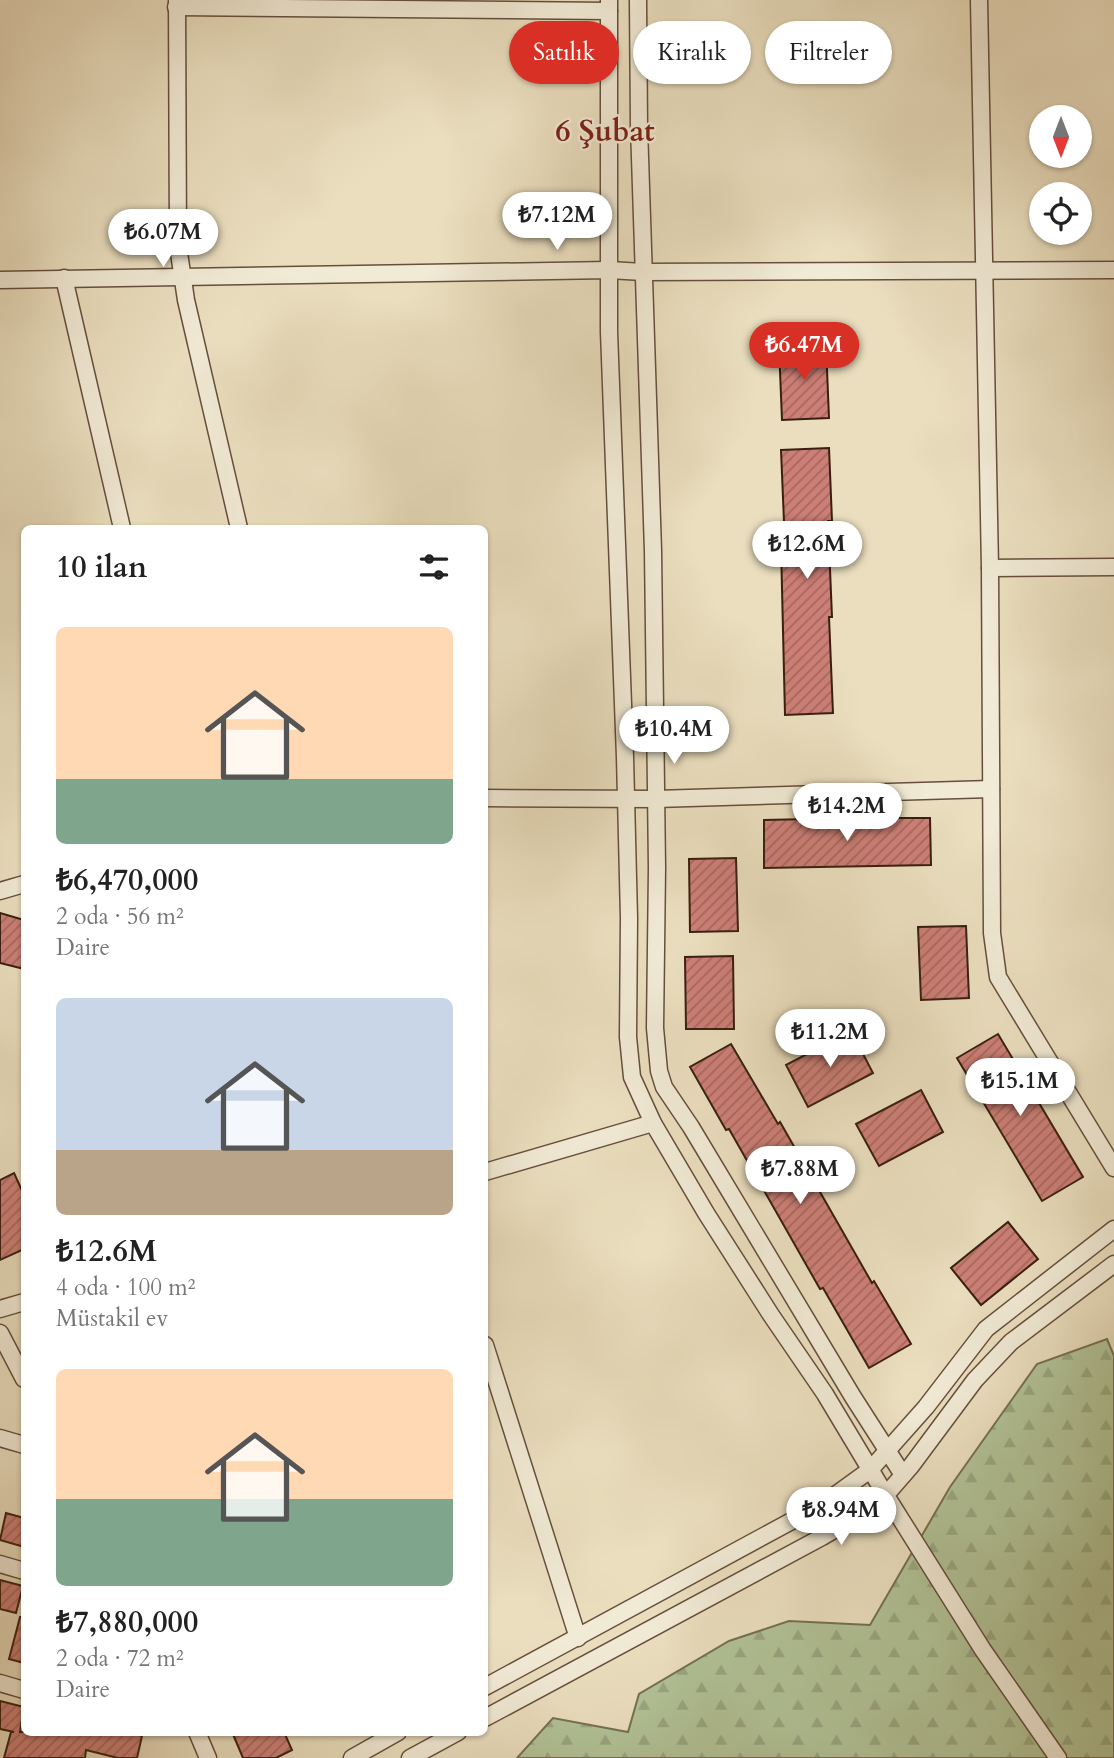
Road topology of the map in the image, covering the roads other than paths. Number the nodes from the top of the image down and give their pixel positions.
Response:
1 (638, 0) edge
2 (979, 0) edge
3 (176, 4) edge
4 (609, 6) edge
5 (609, 270) junction
6 (1114, 270) edge
7 (984, 271) junction
8 (643, 272) junction
9 (183, 276) junction
10 (64, 278) junction
11 (0, 280) edge
12 (121, 525) edge
13 (238, 525) edge
14 (990, 568) junction
15 (1114, 568) edge
16 (991, 789) junction
17 (488, 798) edge
18 (625, 798) junction
19 (656, 799) junction
20 (21, 885) edge
21 (0, 891) edge
22 (653, 1123) junction
23 (1114, 1168) edge
24 (488, 1171) edge
25 (1114, 1229) edge
26 (1114, 1264) edge
27 (21, 1303) edge
28 (0, 1309) edge
29 (0, 1333) edge
30 (488, 1354) edge
31 (21, 1373) edge
32 (0, 1438) edge
33 (21, 1444) edge
34 (887, 1450) junction
35 (870, 1470) junction
36 (903, 1475) junction
37 (884, 1494) junction
38 (0, 1564) edge
39 (21, 1570) edge
40 (578, 1638) junction
41 (0, 1683) edge
42 (488, 1685) edge
43 (21, 1689) edge
44 (488, 1716) edge
45 (199, 1736) edge
46 (391, 1736) edge
47 (451, 1736) edge
48 (208, 1758) edge
49 (352, 1758) edge
50 (410, 1758) edge
51 (1058, 1758) edge

1 - 8 street
2 - 7 street
3 - 4 street
3 - 9 street
4 - 5 street
5 - 8 street
5 - 9 street
5 - 18 street
6 - 7 street
7 - 8 street
7 - 14 street
8 - 19 street
9 - 10 street
9 - 13 street
10 - 11 street
10 - 12 street
14 - 15 street
14 - 16 street
16 - 19 street
16 - 23 street
17 - 18 street
18 - 19 street
18 - 22 street
19 - 34 street
20 - 21 street
22 - 24 street
22 - 35 street
25 - 34 street
26 - 36 street
27 - 28 street
29 - 31 street
30 - 40 street
32 - 33 street
34 - 35 street
34 - 36 street
35 - 37 street
35 - 40 street
36 - 37 street
37 - 44 street
37 - 51 street
38 - 39 street
40 - 42 street
41 - 43 street
45 - 48 street
46 - 49 street
47 - 50 street

